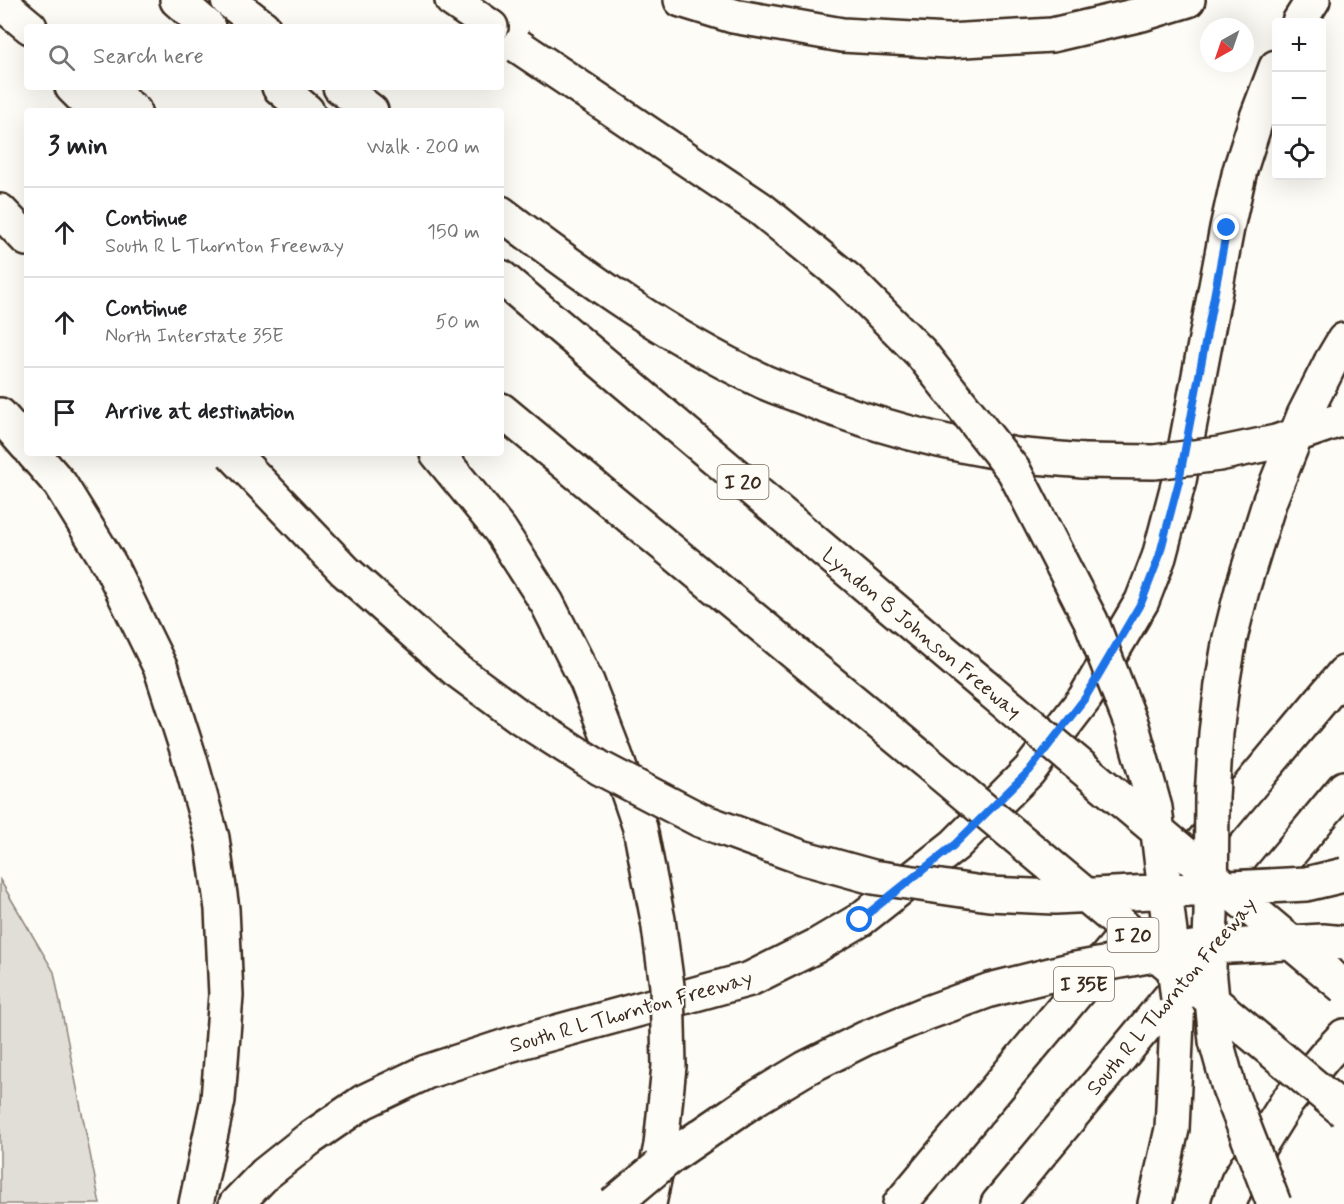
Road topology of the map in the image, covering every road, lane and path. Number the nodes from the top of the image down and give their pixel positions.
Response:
1 (177, 0) edge
2 (228, 0) edge
3 (452, 0) edge
4 (681, 0) edge
5 (1188, 0) edge
6 (1312, 0) edge
7 (0, 2) edge
8 (0, 15) edge
9 (1301, 18) edge
10 (26, 24) edge
11 (205, 24) edge
12 (259, 24) edge
13 (487, 24) edge
14 (24, 39) edge
15 (509, 40) edge
16 (1274, 72) edge
17 (75, 90) edge
18 (108, 90) edge
19 (282, 90) edge
20 (344, 90) edge
21 (93, 108) edge
22 (130, 108) edge
23 (304, 108) edge
24 (367, 108) edge
25 (0, 211) edge
26 (504, 215) edge
27 (24, 236) edge
28 (504, 280) edge
29 (1337, 351) edge
30 (504, 413) edge
31 (0, 415) edge
32 (1340, 420) edge
33 (24, 443) edge
34 (36, 456) edge
35 (235, 456) edge
36 (439, 456) edge
37 (1344, 673) edge
38 (1344, 788) edge
39 (1344, 875) edge
40 (1344, 943) edge
41 (1344, 987) edge
42 (1344, 1036) edge
43 (1344, 1111) edge
44 (196, 1204) edge
45 (236, 1204) edge
46 (614, 1204) edge
47 (649, 1204) edge
48 (900, 1204) edge
49 (998, 1204) edge
50 (1155, 1204) edge
51 (1229, 1204) edge
52 (1274, 1204) edge

1 - 11 main road
2 - 12 main road
3 - 13 main road
4 - 5 main road
6 - 9 main road
7 - 10 main road
8 - 14 main road
15 - 50 main road, bridge
16 - 45 main road, South R L Thornton Freeway
17 - 21 main road
18 - 22 main road
19 - 23 main road
20 - 24 main road
25 - 27 main road
26 - 32 main road, bridge
28 - 41 main road, Lyndon B Johnson Freeway / I 20, bridge
29 - 52 main road, bridge
30 - 43 main road, I 20, bridge
31 - 33 main road
34 - 44 main road
35 - 39 main road, bridge
36 - 47 main road, bridge
37 - 48 main road, I 35E
38 - 49 main road, South R L Thornton Freeway
40 - 46 main road, bridge
42 - 51 main road

